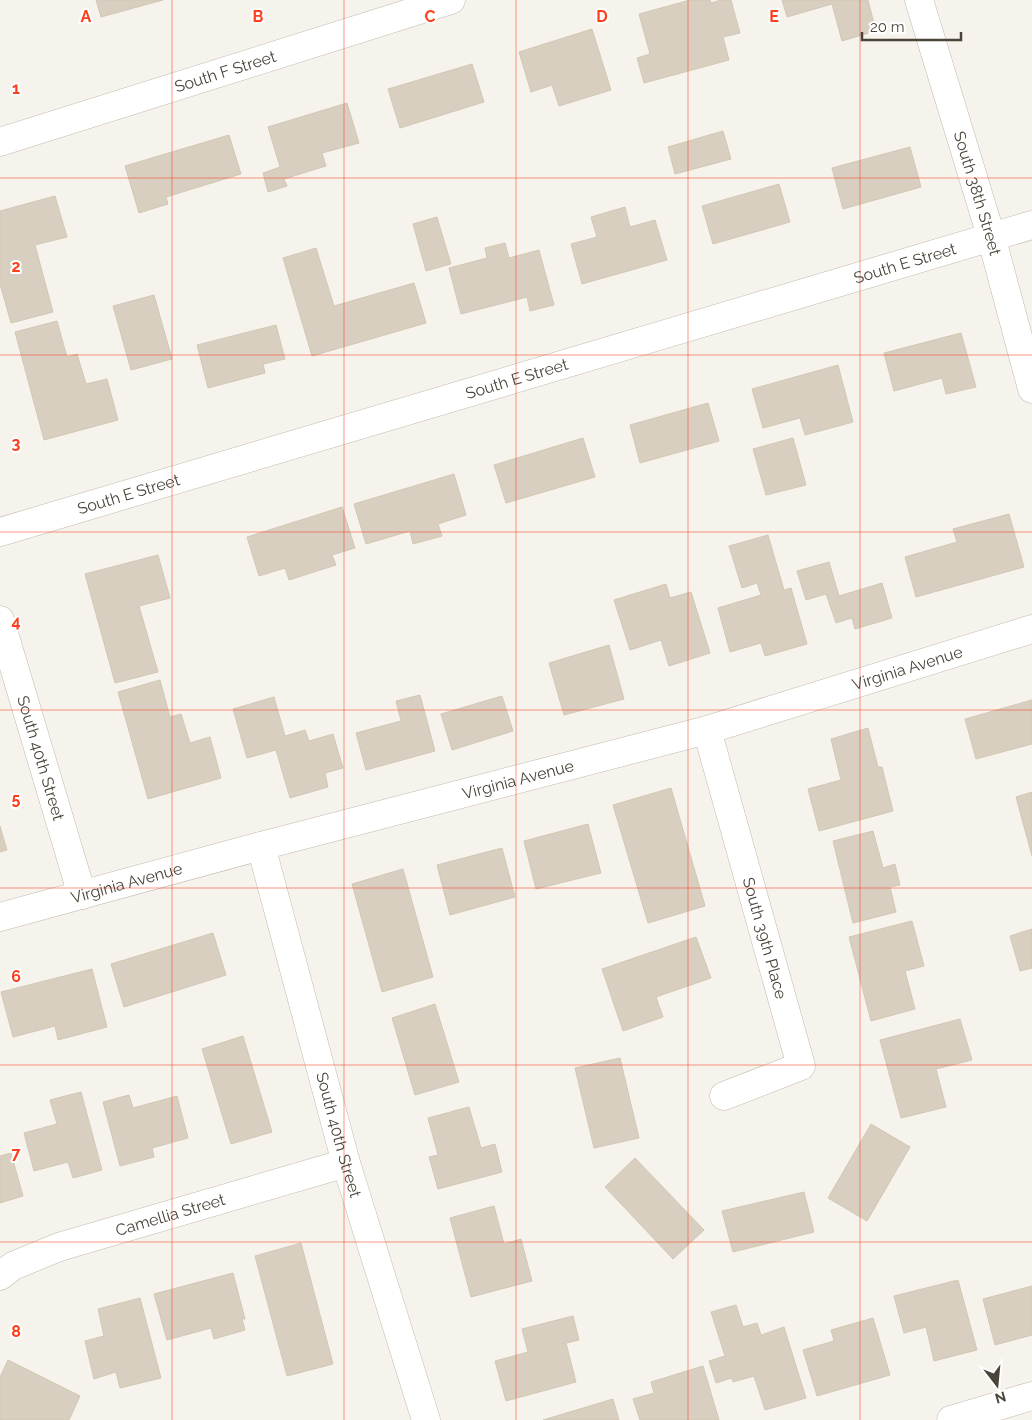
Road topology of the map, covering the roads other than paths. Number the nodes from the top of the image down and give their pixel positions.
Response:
1 (451, 0) edge
2 (919, 0) edge
3 (0, 142) edge
4 (1032, 225) edge
5 (991, 236) junction
6 (1032, 389) edge
7 (0, 532) edge
8 (0, 620) edge
9 (1032, 629) edge
10 (707, 730) junction
11 (261, 846) junction
12 (82, 895) junction
13 (0, 917) edge
14 (724, 1096) dead end
15 (346, 1163) junction
16 (0, 1276) edge
17 (1032, 1396) edge
18 (426, 1420) edge
19 (951, 1420) edge

1 - 3 street, South F Street
2 - 5 street, South 38th Street
4 - 5 street, South E Street
5 - 6 street, South 38th Street
5 - 7 street, South E Street
8 - 12 street, South 40th Street
9 - 10 street, Virginia Avenue
10 - 11 street, Virginia Avenue
10 - 14 street, South 39th Place
11 - 12 street, Virginia Avenue
11 - 15 street, South 40th Street
12 - 13 street, Virginia Avenue
15 - 16 street, Camellia Street
15 - 18 street, South 40th Street
17 - 19 street

